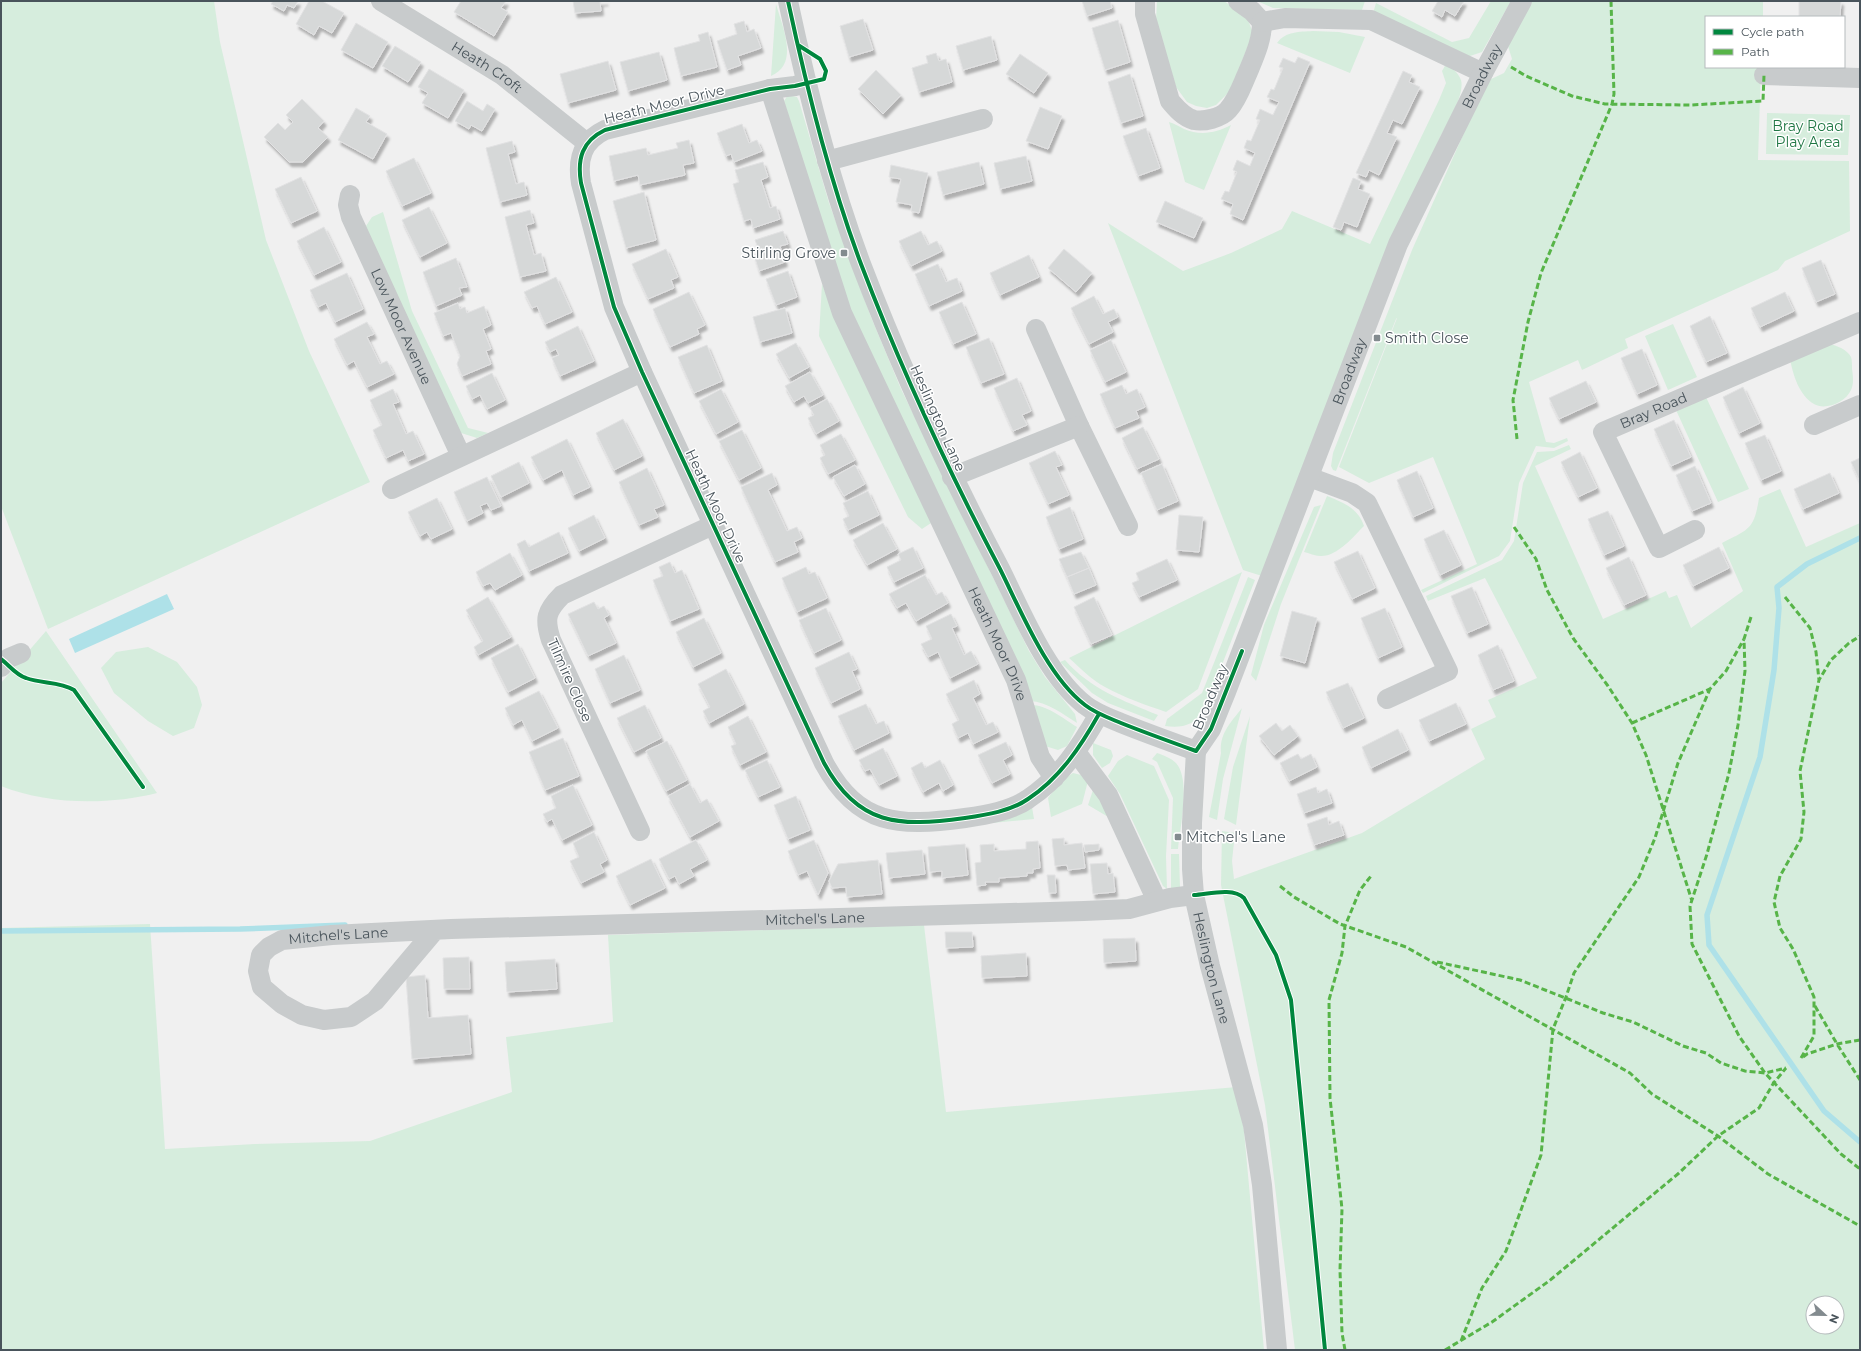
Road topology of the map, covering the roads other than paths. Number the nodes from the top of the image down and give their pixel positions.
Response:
1 (381, 1) edge
2 (788, 1) edge
3 (1145, 1) edge
4 (1238, 1) edge
5 (1522, 1) edge
6 (1262, 22) junction
7 (1482, 73) junction
8 (1764, 75) dead end
9 (1860, 78) edge
10 (806, 79) junction
11 (770, 89) junction
12 (983, 119) dead end
13 (587, 143) junction
14 (828, 160) junction
15 (350, 196) dead end
16 (1860, 322) edge
17 (1036, 329) dead end
18 (642, 372) junction
19 (1860, 405) edge
20 (1814, 425) dead end
21 (1079, 426) junction
22 (461, 456) junction
23 (952, 477) junction
24 (1309, 477) junction
25 (392, 489) dead end
26 (713, 525) junction
27 (1128, 526) dead end
28 (1695, 530) dead end
29 (21, 653) dead end
30 (1, 667) edge
31 (1387, 699) dead end
32 (1100, 714) junction
33 (1196, 751) junction
34 (1076, 752) junction
35 (1054, 778) junction
36 (640, 830) dead end
37 (1194, 895) junction
38 (1157, 901) junction
39 (435, 930) junction
40 (1277, 1350) edge

1 - 13 street, Heath Croft
2 - 10 street, Heslington Lane
3 - 6 street
4 - 6 street
5 - 7 street, Broadway
6 - 7 street
7 - 24 street, Broadway
8 - 9 street
10 - 11 street, Heath Moor Drive
10 - 14 street, Heslington Lane
11 - 13 street, Heath Moor Drive
11 - 35 street, Heath Moor Drive
12 - 14 street
13 - 18 street, Heath Moor Drive
14 - 23 street, Heslington Lane
15 - 22 street, Low Moor Avenue
16 - 28 street, Bray Road
17 - 21 street
18 - 22 street
18 - 26 street, Heath Moor Drive
19 - 20 street
21 - 23 street
21 - 27 street
22 - 25 street
23 - 32 street, Heslington Lane
24 - 31 street
24 - 33 street, Broadway
26 - 35 street, Heath Moor Drive
26 - 36 street, Tilmire Close
29 - 30 street
32 - 33 street, Heslington Lane
32 - 34 street, Heath Moor Drive
33 - 37 street, Heslington Lane
34 - 35 street, Heath Moor Drive
34 - 38 street
37 - 38 street, Mitchel's Lane
37 - 40 street, Heslington Lane
38 - 39 street, Mitchel's Lane
39 - 39 street, Mitchel's Lane

